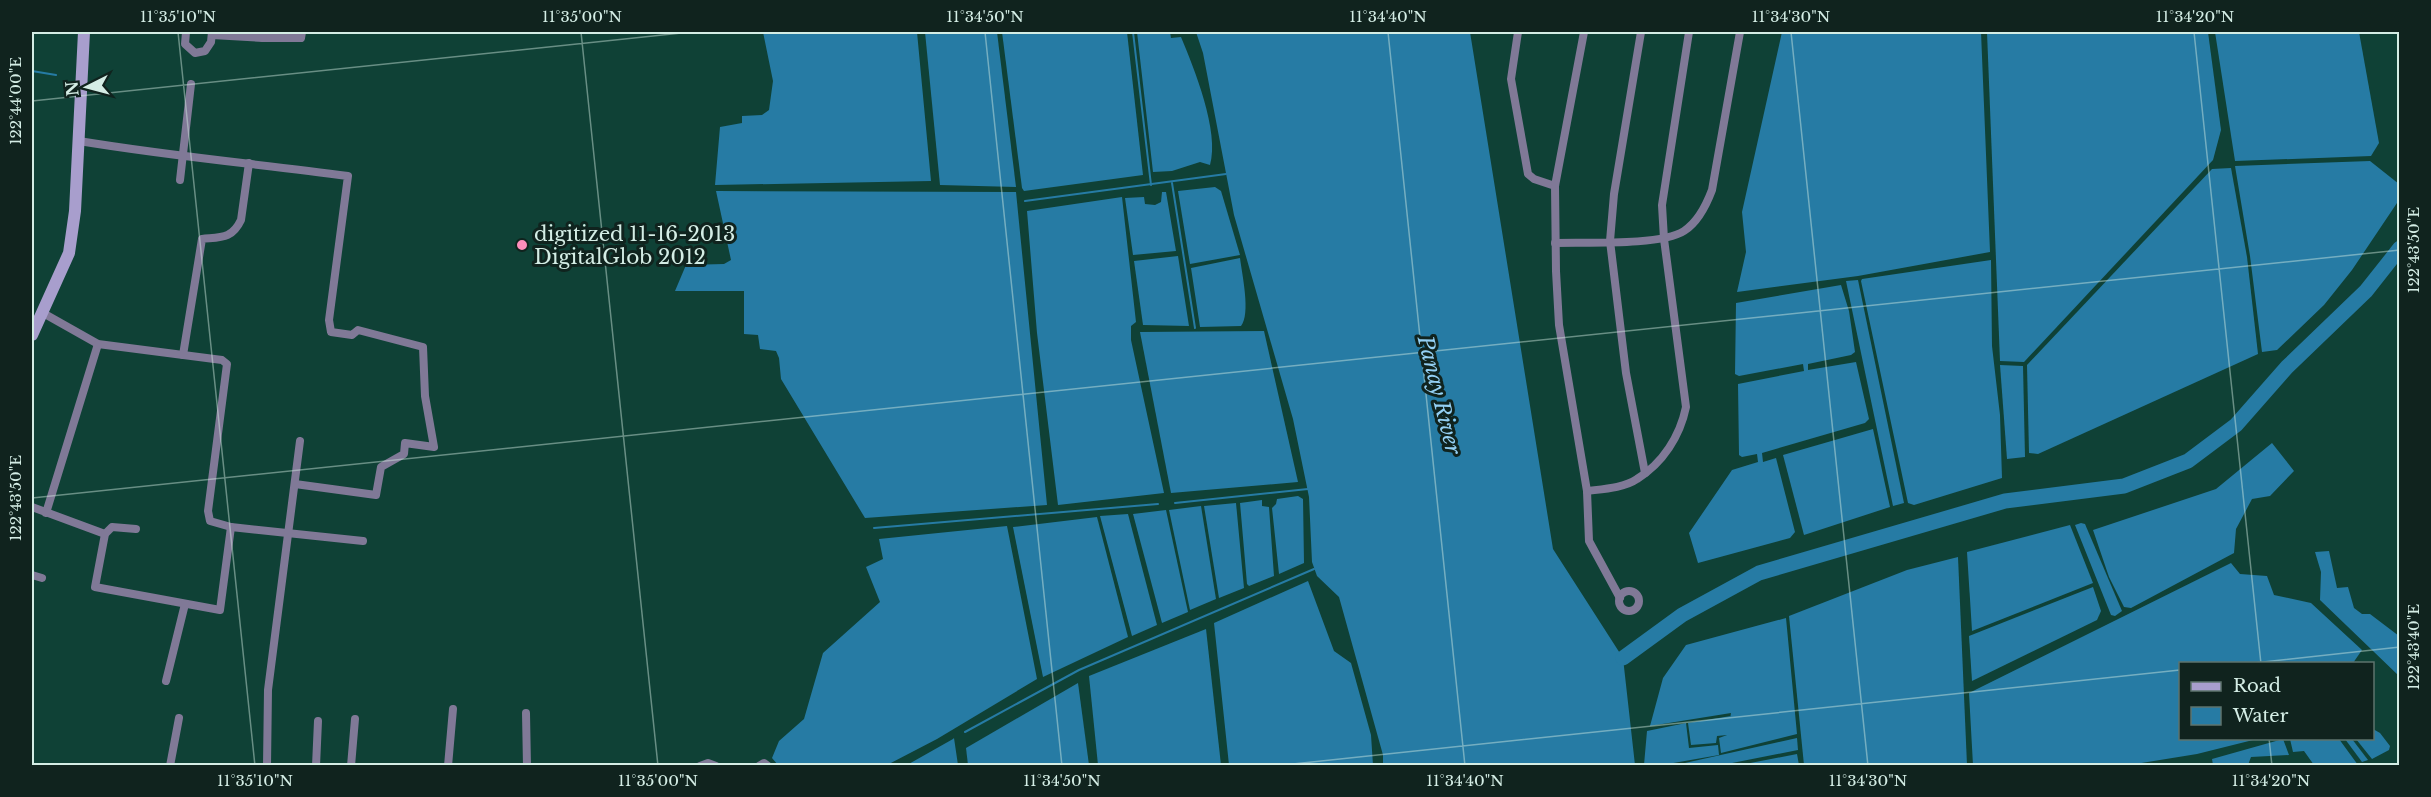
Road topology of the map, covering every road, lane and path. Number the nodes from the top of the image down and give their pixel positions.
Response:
1 (84, 32) edge
2 (186, 32) edge
3 (302, 32) edge
4 (1518, 32) edge
5 (1584, 32) edge
6 (1641, 32) edge
7 (1689, 32) edge
8 (1740, 32) edge
9 (212, 33) edge
10 (263, 35) edge
11 (191, 84) dead end
12 (79, 141) junction
13 (182, 158) junction
14 (249, 163) junction
15 (180, 180) dead end
16 (1555, 186) junction
17 (1664, 239) junction
18 (1610, 241) junction
19 (1555, 243) junction
20 (44, 313) junction
21 (32, 335) edge
22 (98, 344) junction
23 (183, 355) junction
24 (300, 441) dead end
25 (1645, 473) junction
26 (295, 484) junction
27 (1587, 491) junction
28 (32, 507) edge
29 (46, 513) junction
30 (231, 527) junction
31 (136, 529) dead end
32 (289, 532) junction
33 (105, 534) junction
34 (363, 541) dead end
35 (32, 575) edge
36 (42, 578) dead end
37 (1620, 598) dead end
38 (185, 604) junction
39 (166, 681) dead end
40 (453, 709) dead end
41 (525, 713) dead end
42 (179, 718) dead end
43 (355, 719) dead end
44 (318, 721) dead end
45 (170, 765) edge
46 (267, 765) edge
47 (316, 765) edge
48 (351, 765) edge
49 (448, 765) edge
50 (527, 765) edge
51 (700, 765) edge
52 (716, 765) edge
53 (759, 765) edge
54 (768, 765) edge

1 - 12 main road
2 - 9 street
3 - 10 street
4 - 16 street
5 - 16 street
6 - 18 street
7 - 17 street
8 - 17 street
9 - 10 street
11 - 13 street
12 - 13 street
12 - 20 main road
13 - 14 street
13 - 15 street
14 - 23 street
14 - 26 street
16 - 19 street
17 - 18 street
17 - 25 street
18 - 19 street
18 - 25 street
19 - 27 street
20 - 21 main road
20 - 22 street
22 - 23 street
22 - 29 street
23 - 30 street
24 - 26 street
25 - 27 street
26 - 32 street
27 - 37 street
28 - 29 street
29 - 33 street
30 - 32 street
30 - 38 street
31 - 33 street
32 - 34 street
32 - 46 street
33 - 38 street
35 - 36 street
38 - 39 street
40 - 49 street
41 - 50 street
42 - 45 street
43 - 48 street
44 - 47 street
51 - 52 street
53 - 54 street

